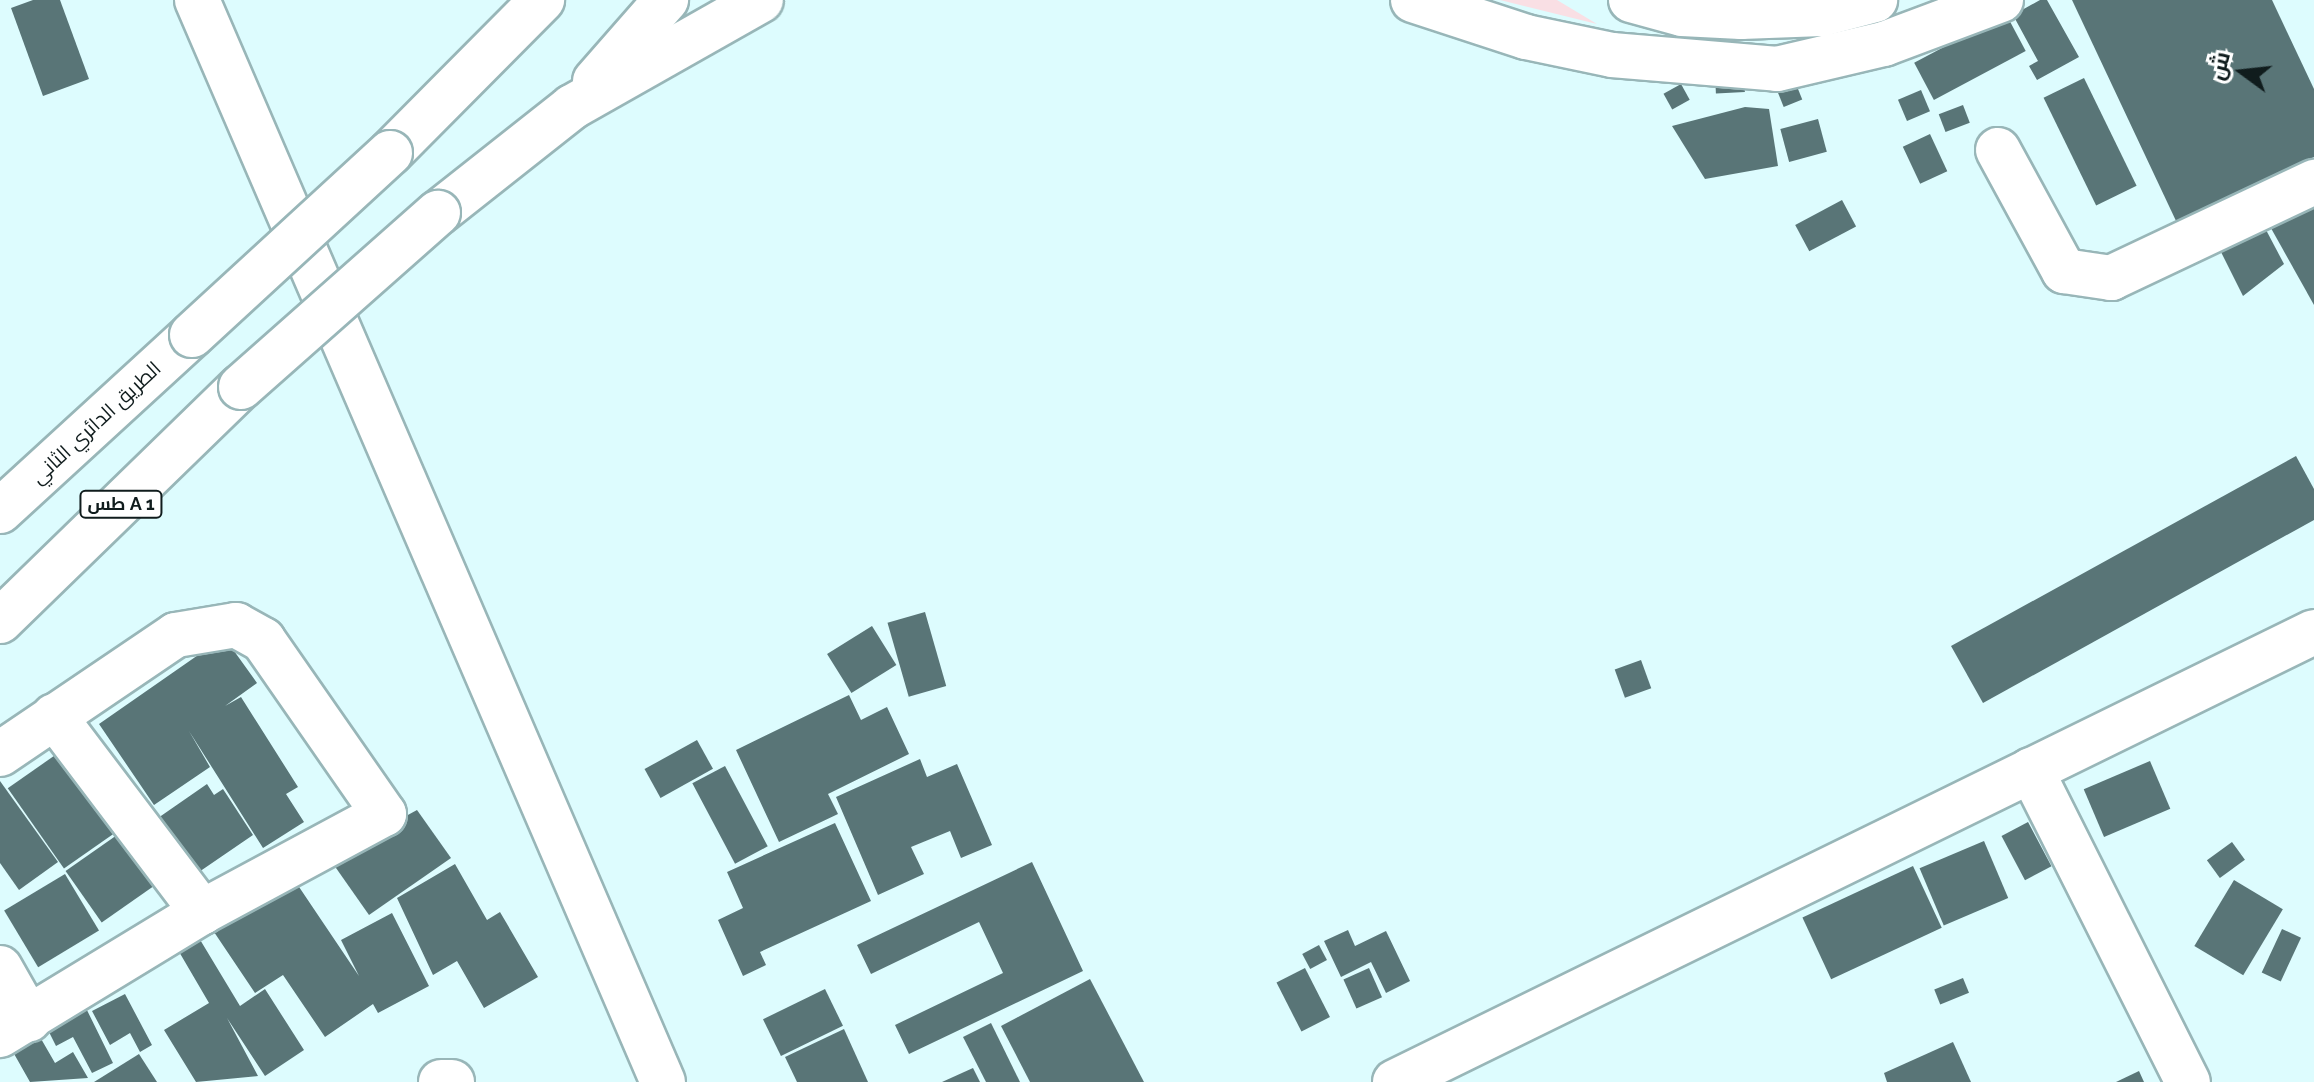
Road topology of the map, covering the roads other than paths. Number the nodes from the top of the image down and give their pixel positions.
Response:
1 (197, 0) edge
2 (542, 0) edge
3 (666, 0) edge
4 (761, 0) edge
5 (1413, 0) edge
6 (1631, 0) edge
7 (1875, 0) edge
8 (2001, 0) edge
9 (572, 107) junction
10 (1998, 150) dead end
11 (2314, 182) edge
12 (0, 511) edge
13 (0, 621) edge
14 (2314, 632) edge
15 (54, 716) junction
16 (0, 754) edge
17 (2031, 770) junction
18 (202, 912) junction
19 (0, 968) edge
20 (15, 1027) edge
21 (441, 1082) edge
22 (452, 1082) edge
23 (663, 1082) edge
24 (1395, 1082) edge
25 (2188, 1082) edge

1 - 23 main road
2 - 12 main road, الطريق الدائري الثاني, bridge
3 - 9 main road
4 - 9 main road
5 - 8 main road
6 - 7 main road
9 - 13 main road, طس A 1, bridge
10 - 11 main road
14 - 17 main road
15 - 16 main road
15 - 18 main road
15 - 18 main road
17 - 24 main road
17 - 25 main road
18 - 20 main road
19 - 20 main road
21 - 22 main road

